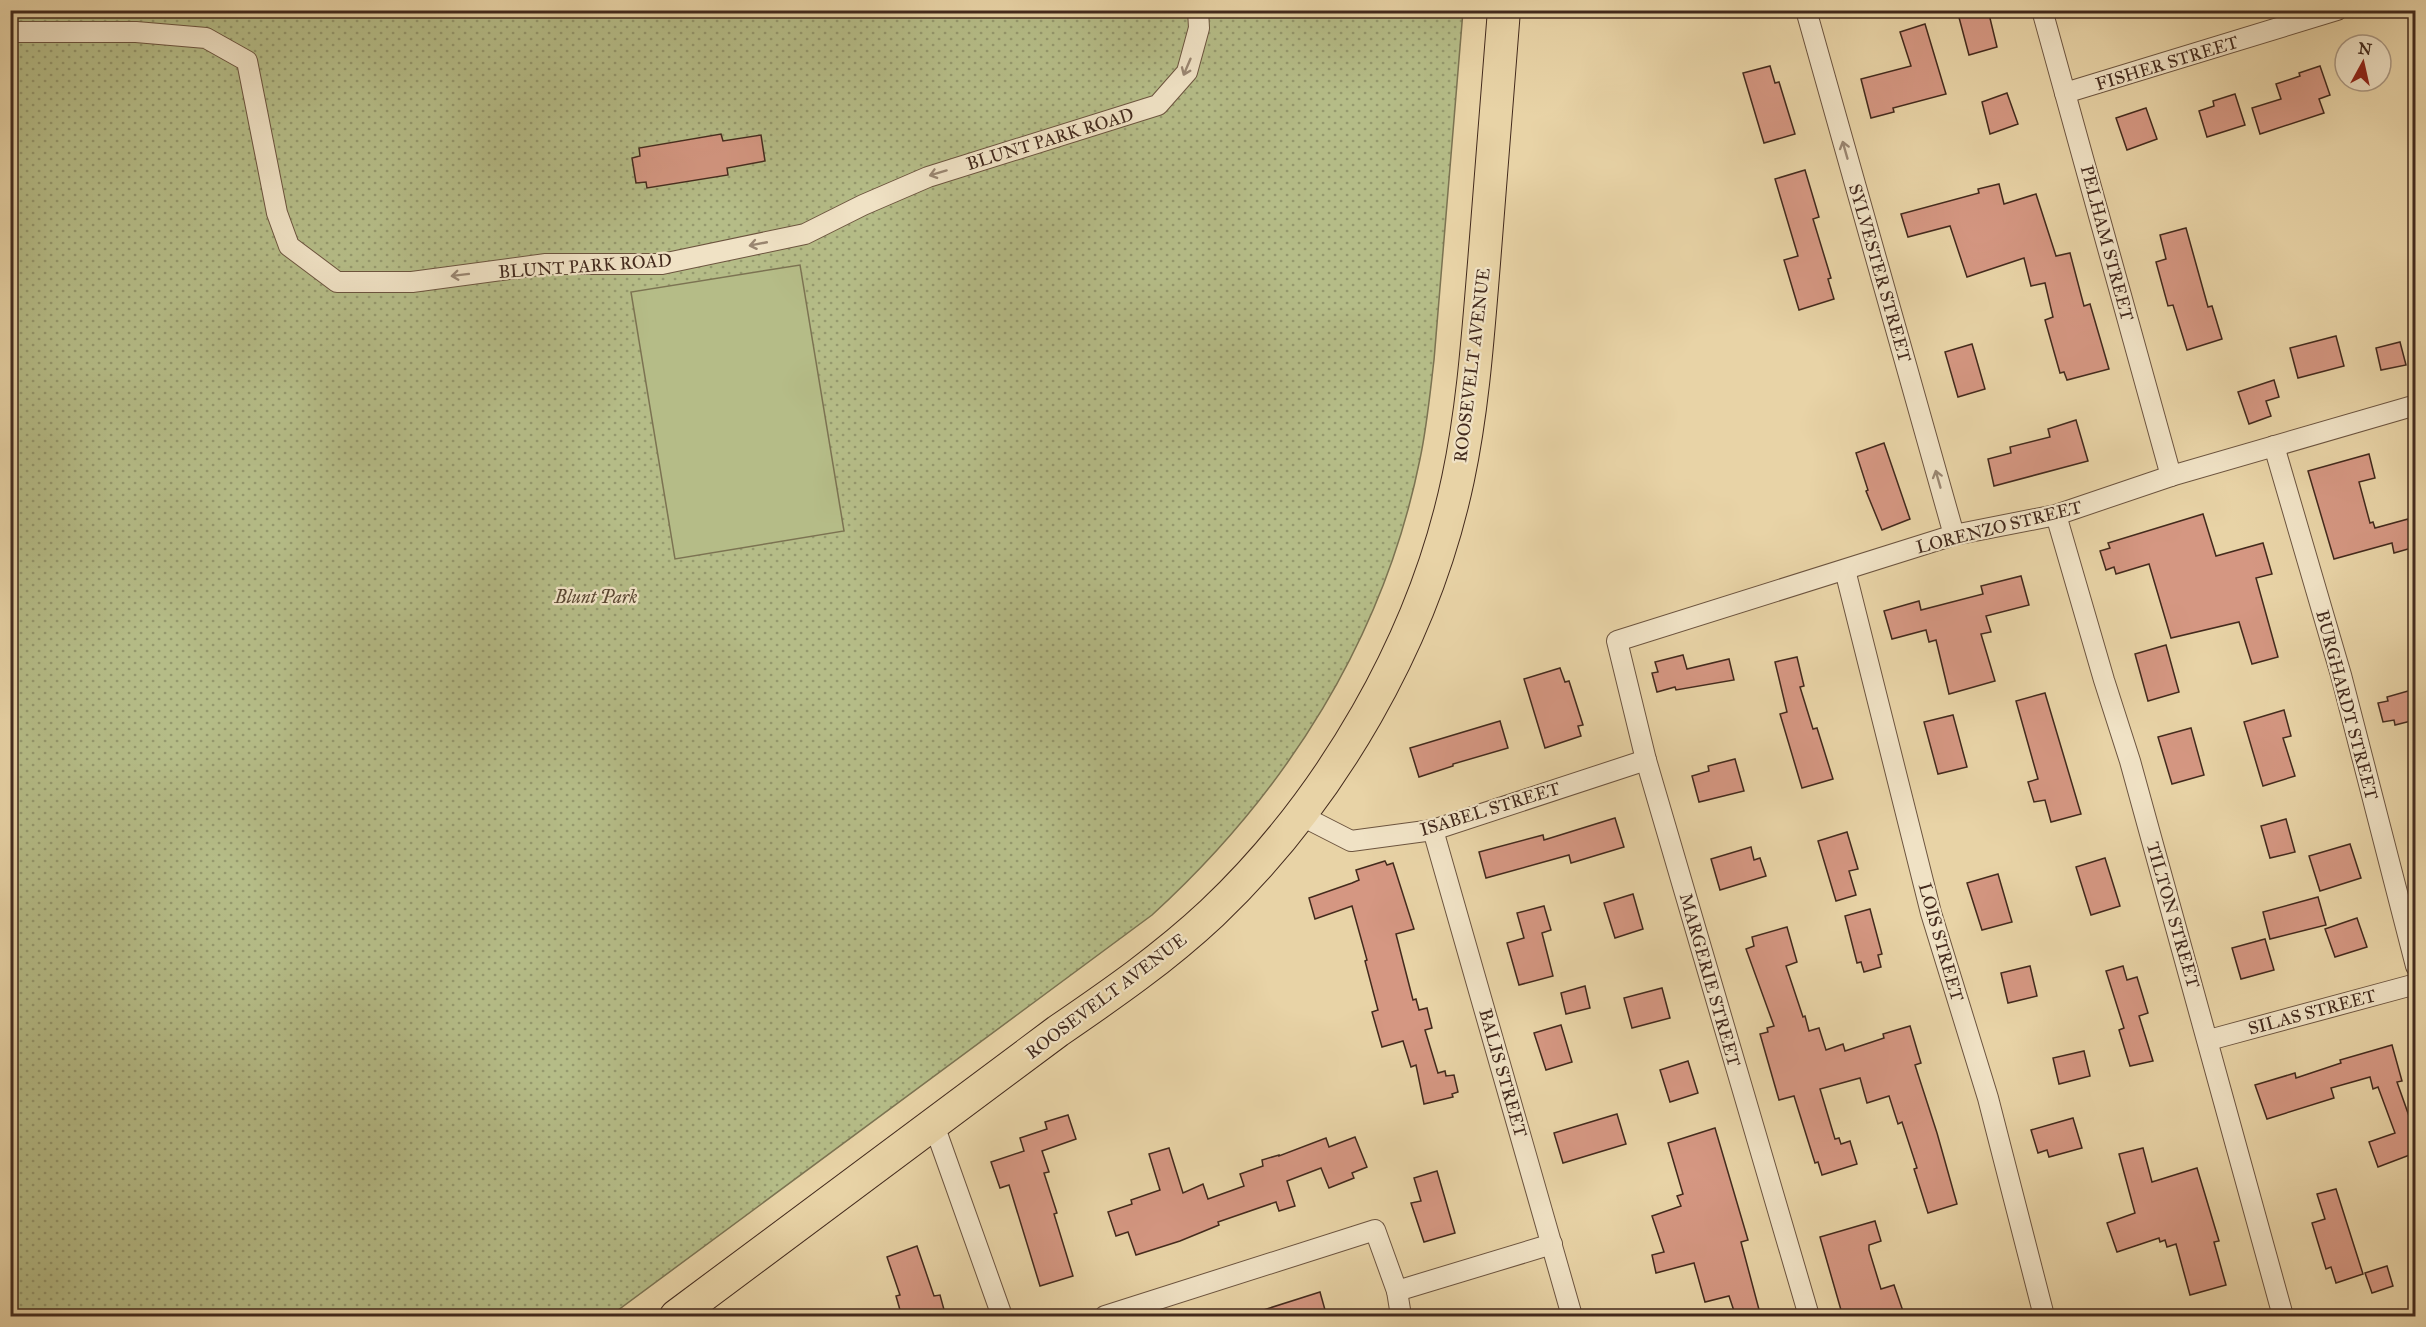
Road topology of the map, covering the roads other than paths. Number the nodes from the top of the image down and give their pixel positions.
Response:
1 (1198, 10) edge
2 (1504, 10) edge
3 (1806, 10) edge
4 (2042, 10) edge
5 (2337, 10) edge
6 (2279, 19) edge
7 (10, 32) edge
8 (2065, 93) junction
9 (2415, 405) edge
10 (2274, 446) junction
11 (2171, 476) junction
12 (2056, 515) junction
13 (1954, 535) junction
14 (1845, 570) junction
15 (1617, 641) joint
16 (1646, 760) junction
17 (1300, 815) junction
18 (1433, 830) junction
19 (2415, 966) edge
20 (2415, 984) edge
21 (2209, 1040) junction
22 (934, 1125) junction
23 (1552, 1244) junction
24 (1397, 1291) junction
25 (2043, 1312) dead end
26 (676, 1317) edge
27 (1002, 1317) edge
28 (1105, 1317) edge
29 (1401, 1317) edge
30 (1572, 1317) edge
31 (1809, 1317) edge
32 (2283, 1317) edge

1 -> 7 street, BLUNT PARK ROAD
2 - 17 main road, ROOSEVELT AVENUE
13 -> 3 street, SYLVESTER STREET
4 - 8 street, PELHAM STREET
5 - 6 street, FISHER STREET
6 - 8 street, FISHER STREET
8 - 11 street, PELHAM STREET
9 - 10 street, LORENZO STREET
10 - 11 street, LORENZO STREET
10 - 19 street, BURGHARDT STREET
11 - 12 street, LORENZO STREET
12 - 13 street, LORENZO STREET
12 - 21 street, TILTON STREET
13 - 14 street, LORENZO STREET
14 - 15 street, LORENZO STREET
14 - 25 street, LOIS STREET
15 - 16 street, MARGERIE STREET
16 - 18 street, ISABEL STREET
16 - 31 street, MARGERIE STREET
17 - 18 street, ISABEL STREET
17 - 22 main road, ROOSEVELT AVENUE
18 - 23 street, BALIS STREET
20 - 21 street, SILAS STREET
21 - 32 street, TILTON STREET
22 - 26 main road, ROOSEVELT AVENUE
22 - 27 street
23 - 24 street
23 - 30 street, BALIS STREET
24 - 28 street
24 - 29 street

